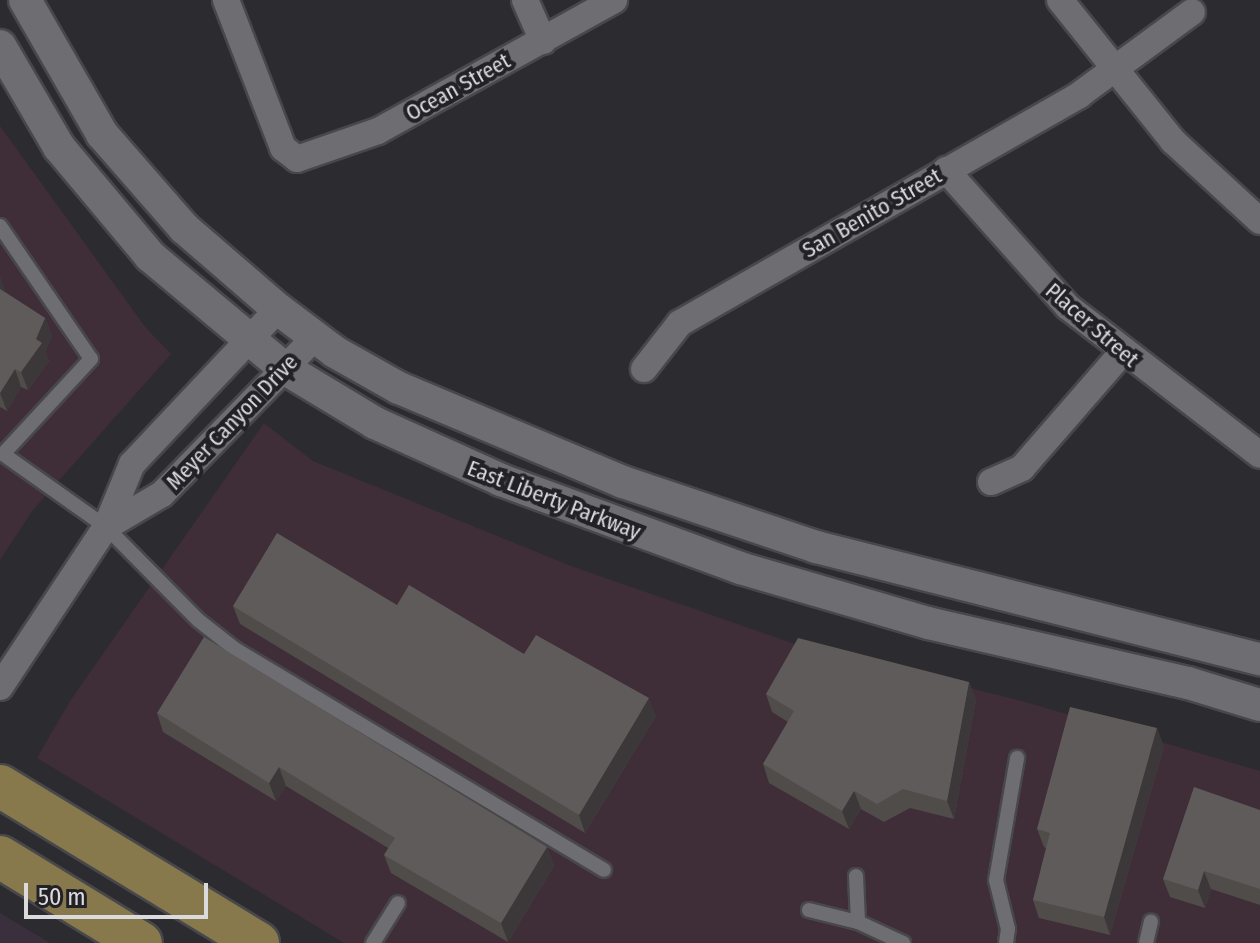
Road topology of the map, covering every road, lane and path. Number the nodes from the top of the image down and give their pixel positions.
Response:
1 (25, 0) edge
2 (226, 0) edge
3 (525, 0) edge
4 (614, 0) edge
5 (1060, 0) edge
6 (1192, 12) dead end
7 (543, 41) junction
8 (0, 46) edge
9 (1113, 73) junction
10 (946, 170) junction
11 (1260, 221) edge
12 (0, 226) edge
13 (278, 309) junction
14 (315, 337) junction
15 (247, 340) junction
16 (1122, 353) junction
17 (284, 368) junction
18 (644, 369) dead end
19 (1, 455) edge
20 (1260, 455) edge
21 (991, 482) dead end
22 (106, 527) junction
23 (1260, 659) edge
24 (0, 687) edge
25 (1260, 705) edge
26 (1017, 758) dead end
27 (0, 786) edge
28 (0, 857) edge
29 (604, 870) dead end
30 (856, 876) dead end
31 (398, 903) dead end
32 (809, 910) dead end
33 (858, 922) junction
34 (1151, 922) dead end
35 (141, 943) edge
36 (258, 943) edge
37 (373, 943) edge
38 (903, 943) edge
39 (1006, 943) edge
40 (1146, 943) edge

1 - 13 street, East Liberty Parkway
2 - 7 street, Ocean Street
3 - 7 street
4 - 7 street, Ocean Street
5 - 9 street
6 - 9 street, San Benito Street
8 - 15 street, East Liberty Parkway
9 - 10 street, San Benito Street
9 - 11 street
10 - 16 street, Placer Street
10 - 18 street, San Benito Street
12 - 19 lane
13 - 14 street, East Liberty Parkway
13 - 15 street, Meyer Canyon Drive
14 - 17 street, Meyer Canyon Drive
14 - 23 street, East Liberty Parkway
15 - 17 street, East Liberty Parkway
15 - 22 street, Meyer Canyon Drive
16 - 20 street, Placer Street
16 - 21 street
17 - 22 street, Meyer Canyon Drive
17 - 25 street, East Liberty Parkway
19 - 22 lane
22 - 24 street, Meyer Canyon Drive
22 - 29 lane
26 - 39 lane
27 - 36 main road
28 - 35 main road
30 - 33 lane
31 - 37 lane
32 - 33 lane
33 - 38 lane
34 - 40 lane

